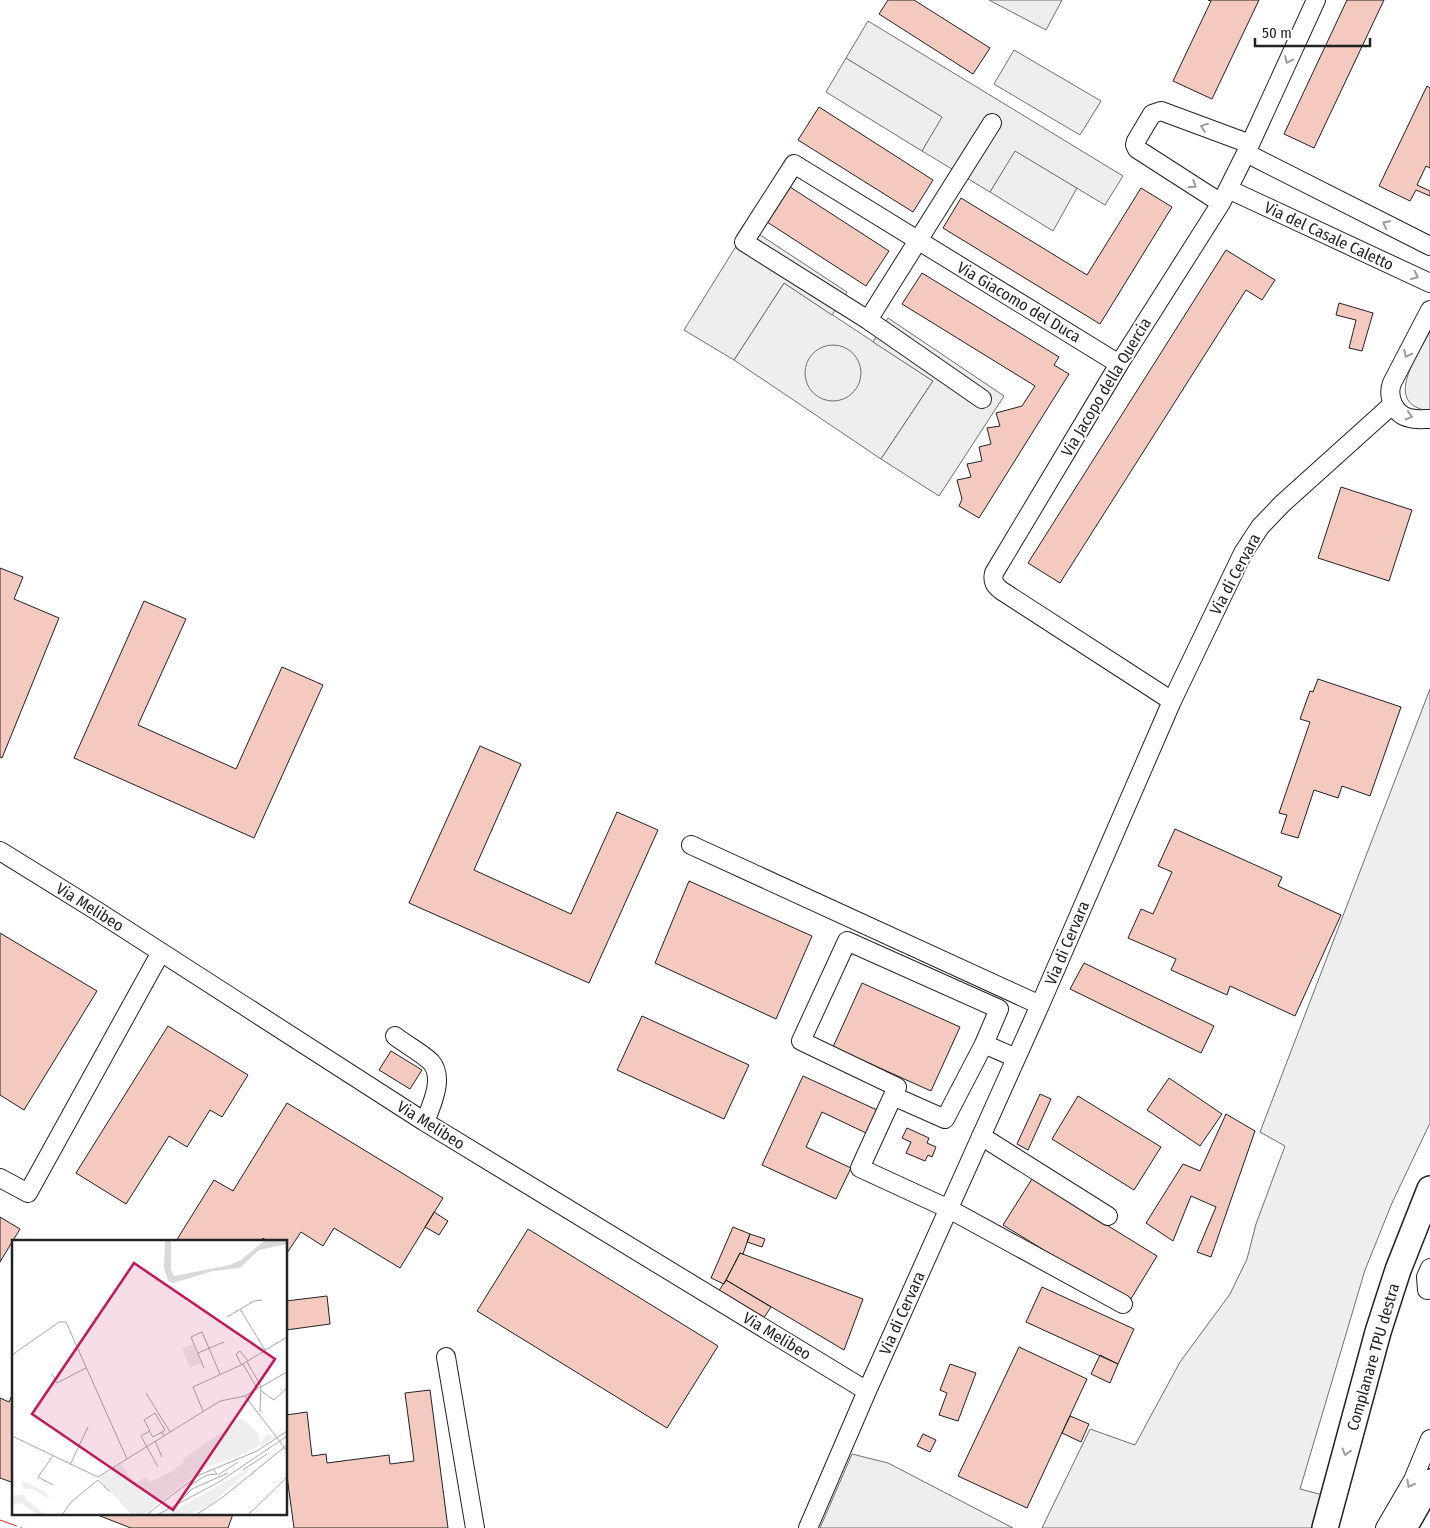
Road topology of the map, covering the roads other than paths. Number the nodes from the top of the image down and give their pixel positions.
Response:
1 (1316, 0) edge
2 (992, 123) dead end
3 (1248, 149) junction
4 (1224, 196) junction
5 (918, 241) junction
6 (1430, 246) edge
7 (1430, 283) edge
8 (1430, 310) edge
9 (868, 320) junction
10 (1119, 364) junction
11 (982, 399) dead end
12 (1393, 404) junction
13 (1430, 419) edge
14 (1172, 701) junction
15 (691, 845) dead end
16 (0, 852) edge
17 (161, 952) junction
18 (1040, 1005) junction
19 (395, 1036) dead end
20 (984, 1044) junction
21 (1016, 1058) junction
22 (893, 1096) junction
23 (425, 1122) junction
24 (982, 1136) junction
25 (0, 1178) edge
26 (1430, 1189) edge
27 (949, 1209) junction
28 (1430, 1209) edge
29 (1108, 1216) dead end
30 (1408, 1245) junction
31 (1430, 1268) edge
32 (1429, 1292) edge
33 (1123, 1304) dead end
34 (446, 1357) dead end
35 (867, 1391) junction
36 (1430, 1439) edge
37 (1430, 1482) edge
38 (475, 1528) edge
39 (808, 1528) edge
40 (1325, 1528) edge
41 (1385, 1528) edge
42 (1404, 1528) edge

1 -> 3 street, Via Jacopo della Quercia
2 - 5 street
3 - 4 street, Via Jacopo della Quercia
3 -> 4 street, Via del Casale Caletto
6 -> 3 street, Via del Casale Caletto
4 -> 7 street, Via del Casale Caletto
4 - 10 street, Via Jacopo della Quercia
5 - 9 street
5 - 9 street, Via Giacomo del Duca
5 - 10 street, Via Giacomo del Duca
8 -> 12 street
9 - 11 street, Via Giacomo del Duca
10 - 14 street, Via Jacopo della Quercia
12 -> 13 street
12 - 14 street, Via di Cervara
14 - 18 street, Via di Cervara
15 - 18 street
16 - 17 street, Via Melibeo
17 - 23 street, Via Melibeo
17 - 25 street
18 - 21 street, Via di Cervara
19 - 23 street
20 - 21 street
20 - 22 street
20 - 22 street
21 - 24 street, Via di Cervara
22 - 27 street
23 - 35 street, Via Melibeo
24 - 27 street, Via di Cervara
24 - 29 street
26 - 30 highway, Complanare TPU destra
27 - 33 street
27 - 35 street, Via di Cervara
28 - 30 street
30 -> 40 highway, Complanare TPU destra
31 - 32 street
34 - 38 street
35 - 39 street, Via di Cervara
36 -> 41 street
37 - 42 highway

